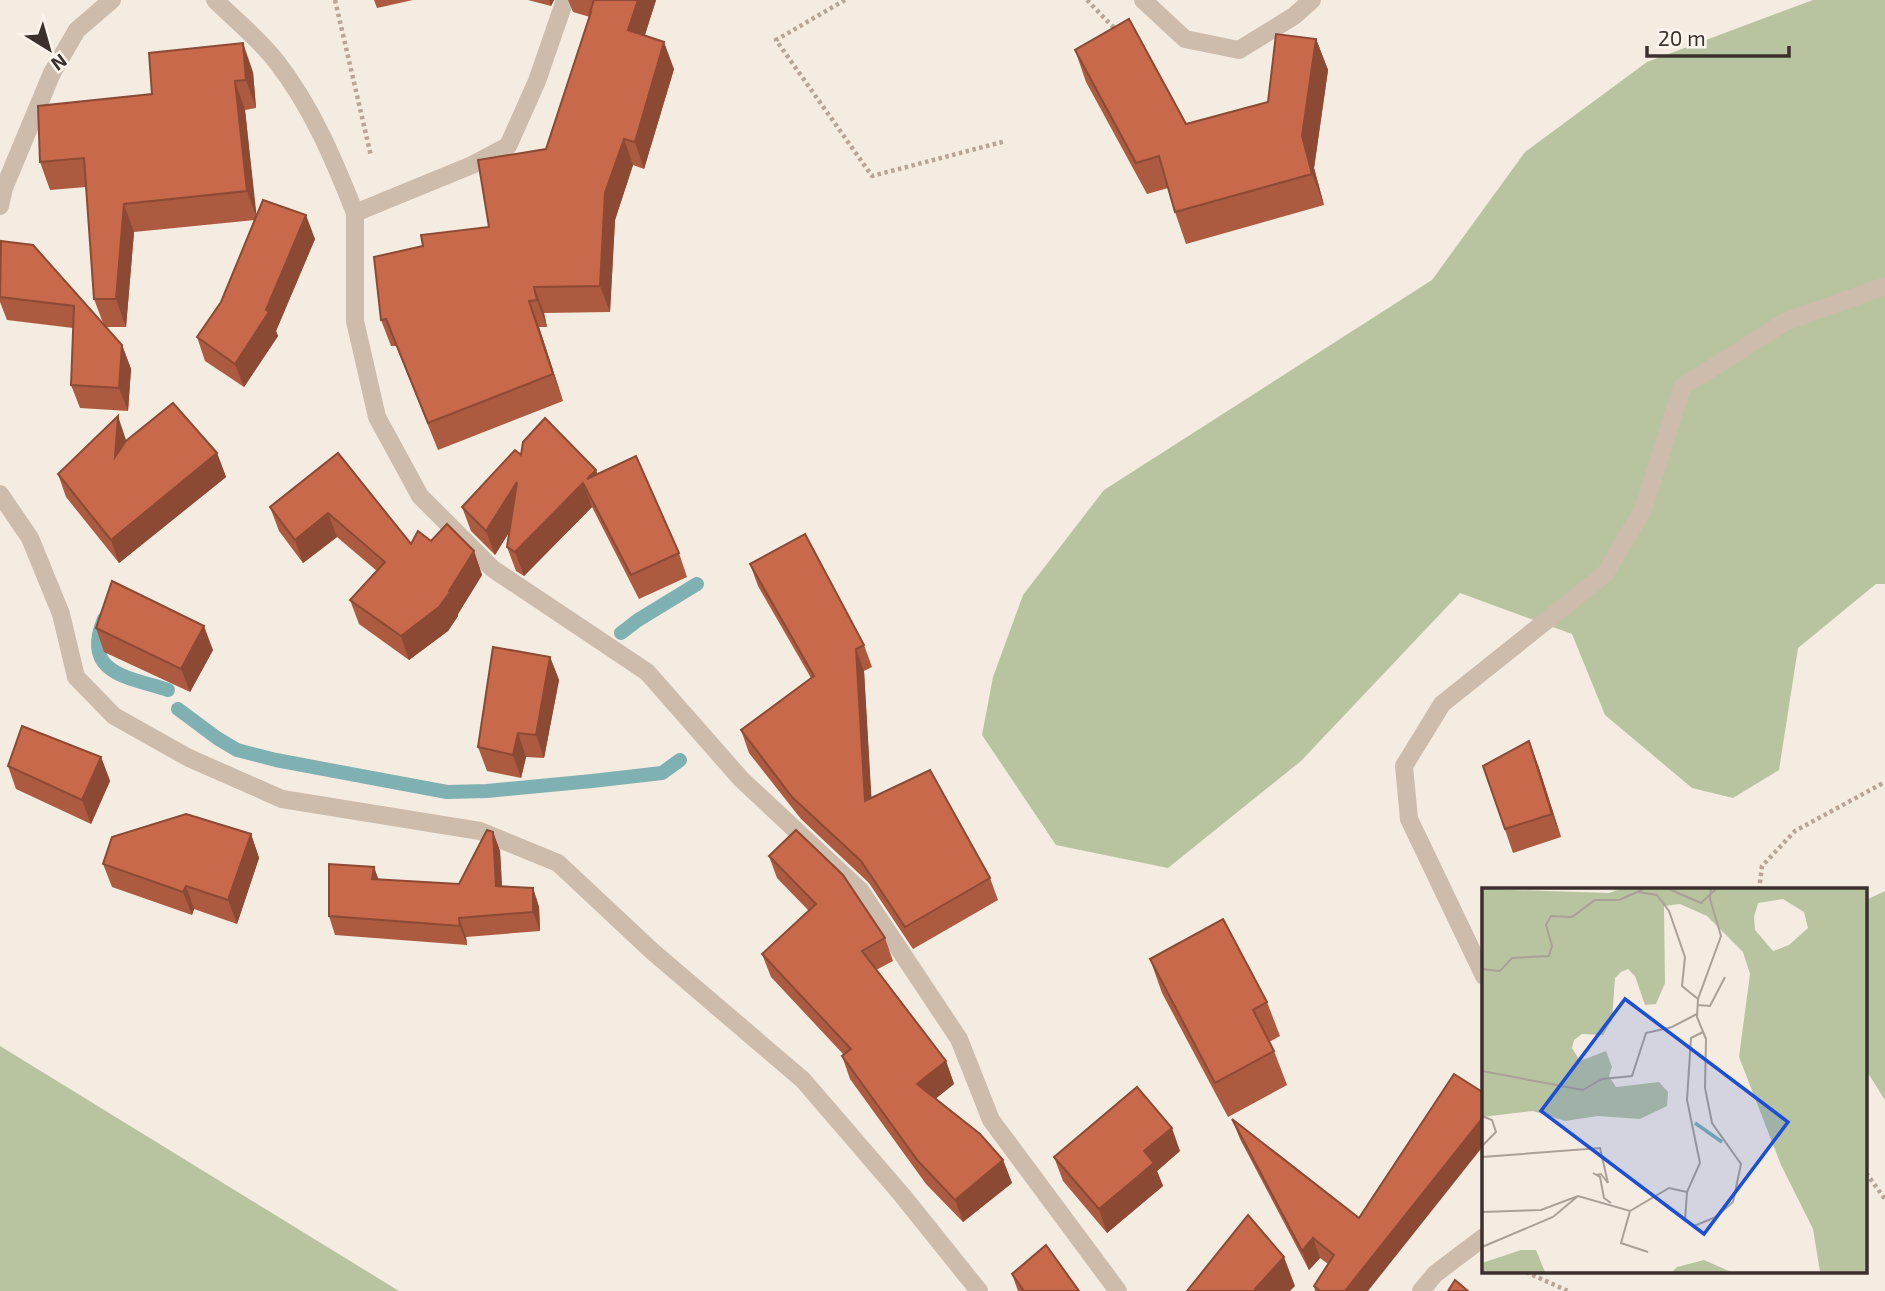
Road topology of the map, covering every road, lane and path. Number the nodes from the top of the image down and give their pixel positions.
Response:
1 (112, 0) edge
2 (215, 0) edge
3 (335, 0) edge
4 (565, 0) edge
5 (845, 0) edge
6 (1143, 0) edge
7 (1312, 0) edge
8 (1006, 141) dead end
9 (372, 160) dead end
10 (0, 206) edge
11 (355, 214) junction
12 (1885, 286) edge
13 (0, 494) edge
14 (1885, 782) edge
15 (1759, 888) edge
16 (1482, 972) edge
17 (1868, 1176) edge
18 (1885, 1199) edge
19 (1482, 1239) edge
20 (1530, 1274) edge
21 (979, 1291) edge
22 (1118, 1291) edge
23 (1421, 1291) edge
24 (1568, 1291) edge

1 - 10 street
2 - 11 street
3 - 9 path
4 - 11 street
5 - 8 path
6 - 7 street
11 - 22 street
12 - 16 street
13 - 21 street
14 - 15 path
17 - 18 path
19 - 23 street
20 - 24 path

